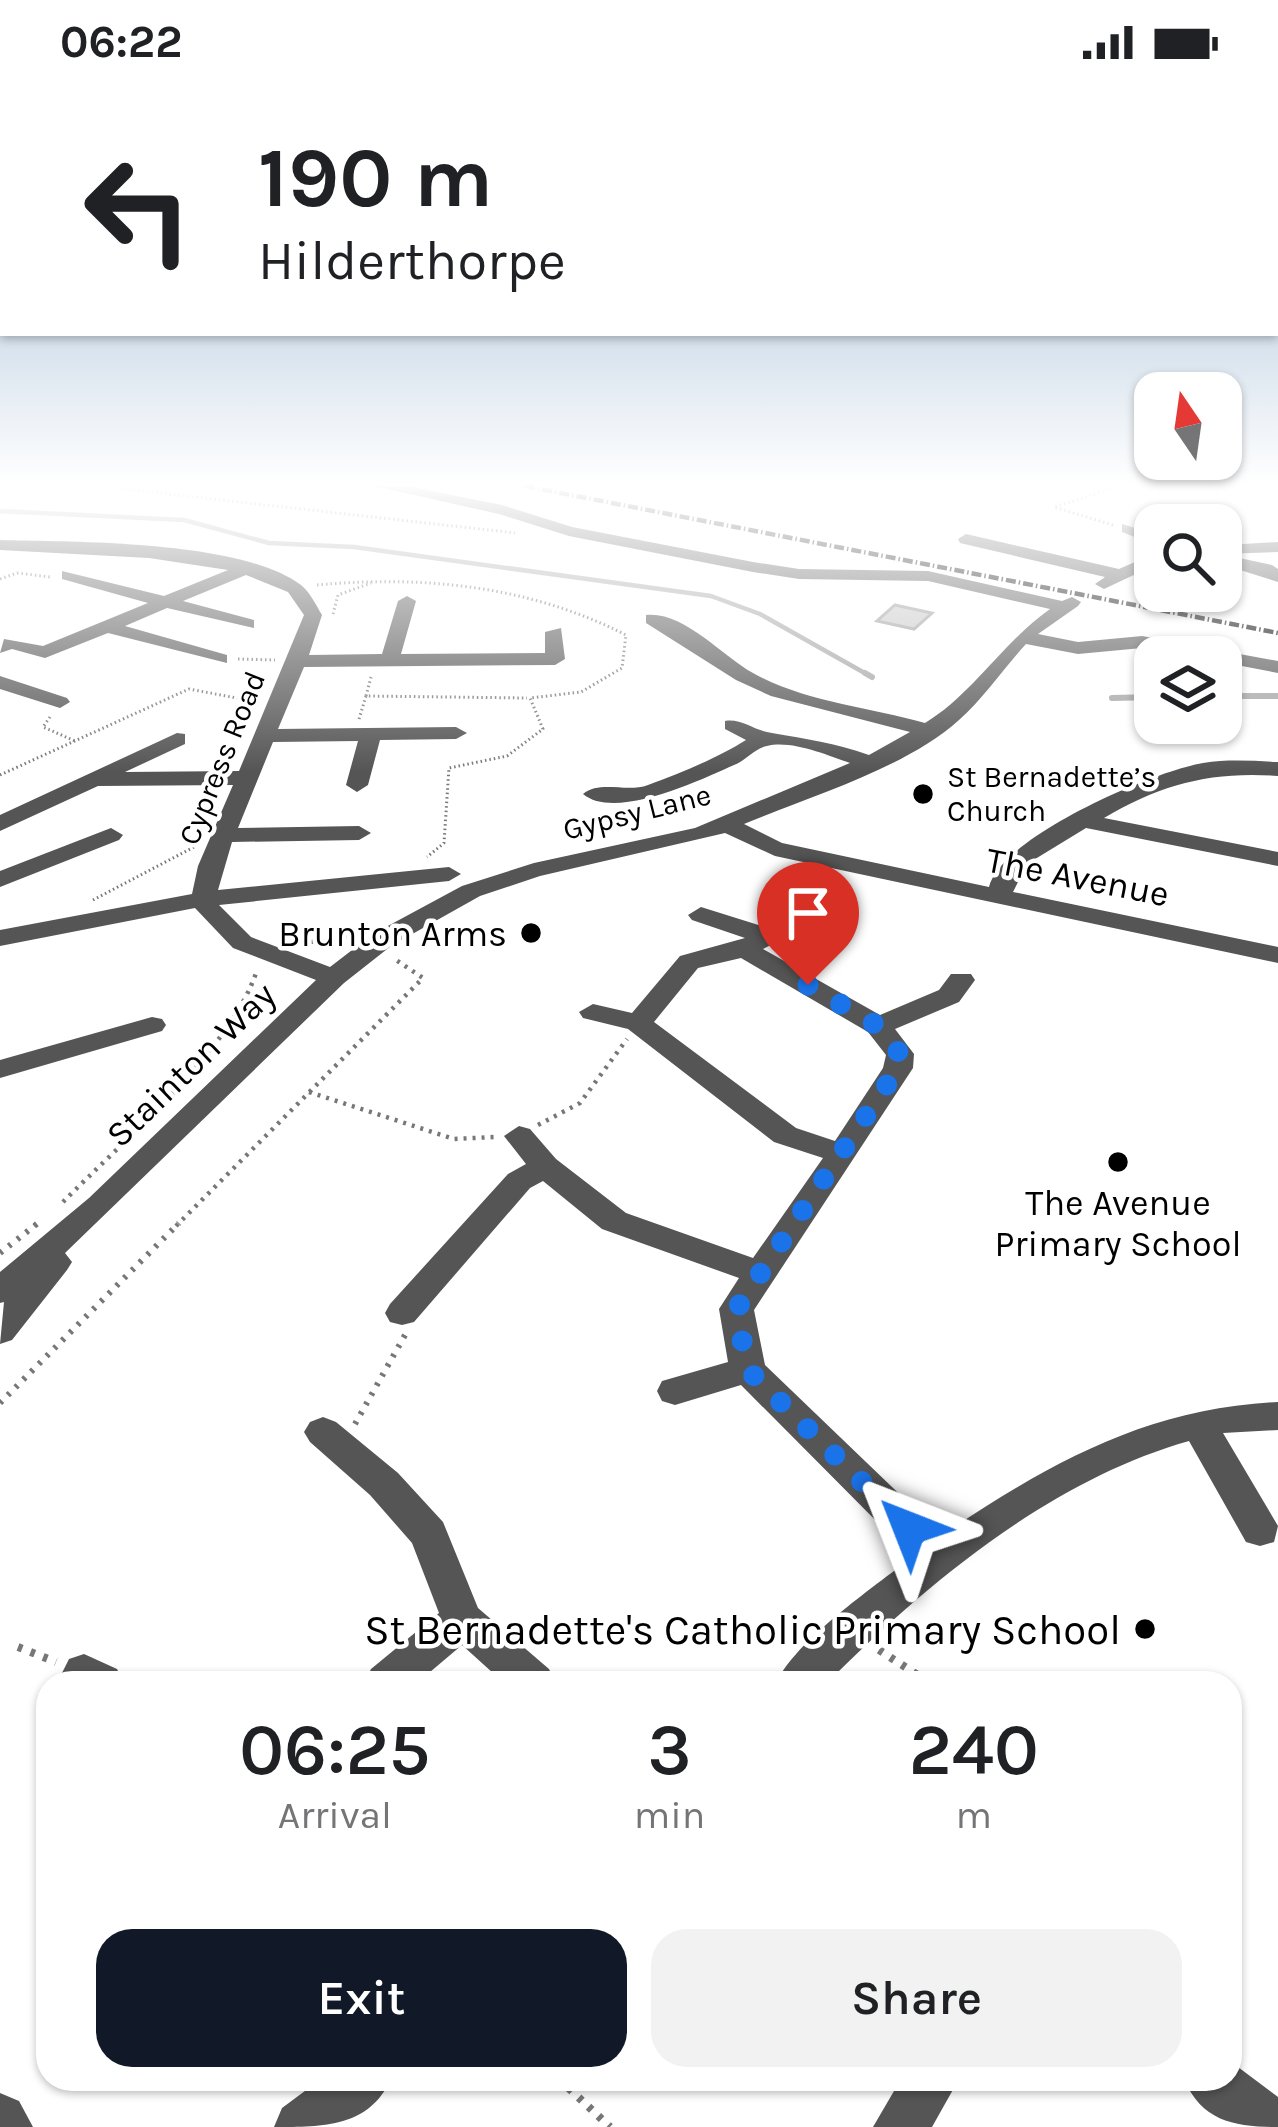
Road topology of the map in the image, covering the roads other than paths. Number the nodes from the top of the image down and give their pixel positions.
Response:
1 (90, 581) edge
2 (216, 581) edge
3 (275, 581) edge
4 (954, 581) edge
5 (407, 601) dead end
6 (166, 603) junction
7 (672, 622) dead end
8 (247, 624) dead end
9 (109, 626) junction
10 (554, 632) dead end
11 (1022, 637) junction
12 (4, 643) edge
13 (45, 652) junction
14 (220, 659) road end
15 (383, 660) junction
16 (294, 661) junction
17 (1278, 668) edge
18 (0, 670) edge
19 (0, 682) edge
20 (59, 702) road end
21 (732, 725) dead end
22 (929, 731) junction
23 (456, 733) dead end
24 (371, 734) junction
25 (265, 736) junction
26 (177, 739) dead end
27 (762, 739) junction
28 (888, 761) junction
29 (1278, 769) edge
30 (247, 778) junction
31 (94, 779) junction
32 (356, 785) dead end
33 (594, 794) dead end
34 (1084, 821) junction
35 (0, 824) edge
36 (727, 825) junction
37 (359, 833) dead end
38 (111, 835) dead end
39 (224, 835) junction
40 (1278, 859) edge
41 (449, 874) dead end
42 (0, 880) edge
43 (999, 897) junction
44 (203, 900) junction
45 (701, 915) dead end
46 (804, 918) dead end
47 (0, 938) edge
48 (756, 943) junction
49 (1278, 955) edge
50 (334, 977) junction
51 (961, 980) dead end
52 (593, 1012) dead end
53 (638, 1023) junction
54 (152, 1025) dead end
55 (878, 1026) junction
56 (0, 1069) edge
57 (519, 1136) road end
58 (839, 1153) junction
59 (545, 1166) junction
60 (100, 1206) junction
61 (762, 1274) junction
62 (0, 1292) edge
63 (402, 1313) road end
64 (0, 1330) edge
65 (748, 1370) junction
66 (674, 1391) dead end
67 (1278, 1416) edge
68 (1198, 1424) junction
69 (323, 1432) road end
70 (1261, 1530) dead end
71 (941, 1560) junction
72 (462, 1619) junction
73 (400, 1671) edge
74 (521, 1671) edge
75 (810, 1671) edge
76 (349, 2091) edge
77 (925, 2091) edge
78 (1226, 2091) edge
79 (301, 2127) edge
80 (901, 2127) edge
81 (1273, 2127) edge

1 - 6 street
2 - 6 street
3 - 16 street, Cypress Road
4 - 11 street, Gypsy Lane
5 - 15 street
6 - 8 street
6 - 9 street
7 - 22 street
9 - 13 street
9 - 14 street
10 - 15 street
11 - 17 street
11 - 22 street, Gypsy Lane
12 - 13 street
13 - 18 street
15 - 16 street
16 - 25 street, Cypress Road
19 - 20 street
21 - 27 street
22 - 28 street, Gypsy Lane
23 - 24 street
24 - 25 street
24 - 32 street
25 - 30 street, Cypress Road
26 - 31 street
27 - 28 street
27 - 33 street
28 - 36 street, Gypsy Lane
29 - 34 street
30 - 31 street
30 - 39 street, Cypress Road
31 - 35 street
34 - 40 street
34 - 43 street
36 - 43 street, The Avenue
36 - 50 street, Gypsy Lane
37 - 39 street
38 - 42 street
39 - 44 street, Cypress Road
41 - 44 street
43 - 49 street, The Avenue
44 - 47 street
44 - 50 street
45 - 48 street
46 - 48 street
48 - 53 street
48 - 55 street
50 - 60 street, Stainton Way
51 - 55 street
52 - 53 street
53 - 58 street
54 - 56 street
55 - 58 street
57 - 59 street
58 - 61 street
59 - 61 street
59 - 63 street
60 - 62 street, Stainton Way
60 - 64 street, Stainton Way
61 - 65 street
65 - 66 street
65 - 71 street
67 - 68 street
68 - 70 street
68 - 71 street
69 - 72 street
71 - 75 street
72 - 73 street
72 - 74 street
76 - 79 street
77 - 80 street
78 - 81 street

